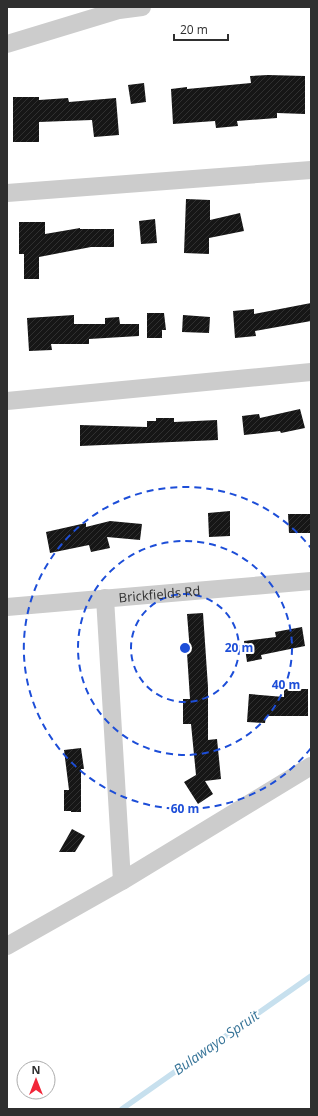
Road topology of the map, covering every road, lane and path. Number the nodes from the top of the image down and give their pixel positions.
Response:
1 (142, 7) edge
2 (119, 8) edge
3 (7, 44) edge
4 (311, 170) edge
5 (7, 193) edge
6 (311, 372) edge
7 (7, 402) edge
8 (311, 581) edge
9 (105, 598) junction
10 (7, 607) edge
11 (311, 766) edge
12 (122, 881) junction
13 (7, 946) edge

1 - 2 street
2 - 3 street
4 - 5 street
6 - 7 street
8 - 9 street, Brickfields Rd
9 - 10 street, Brickfields Rd
9 - 12 street
11 - 12 street
12 - 13 street

